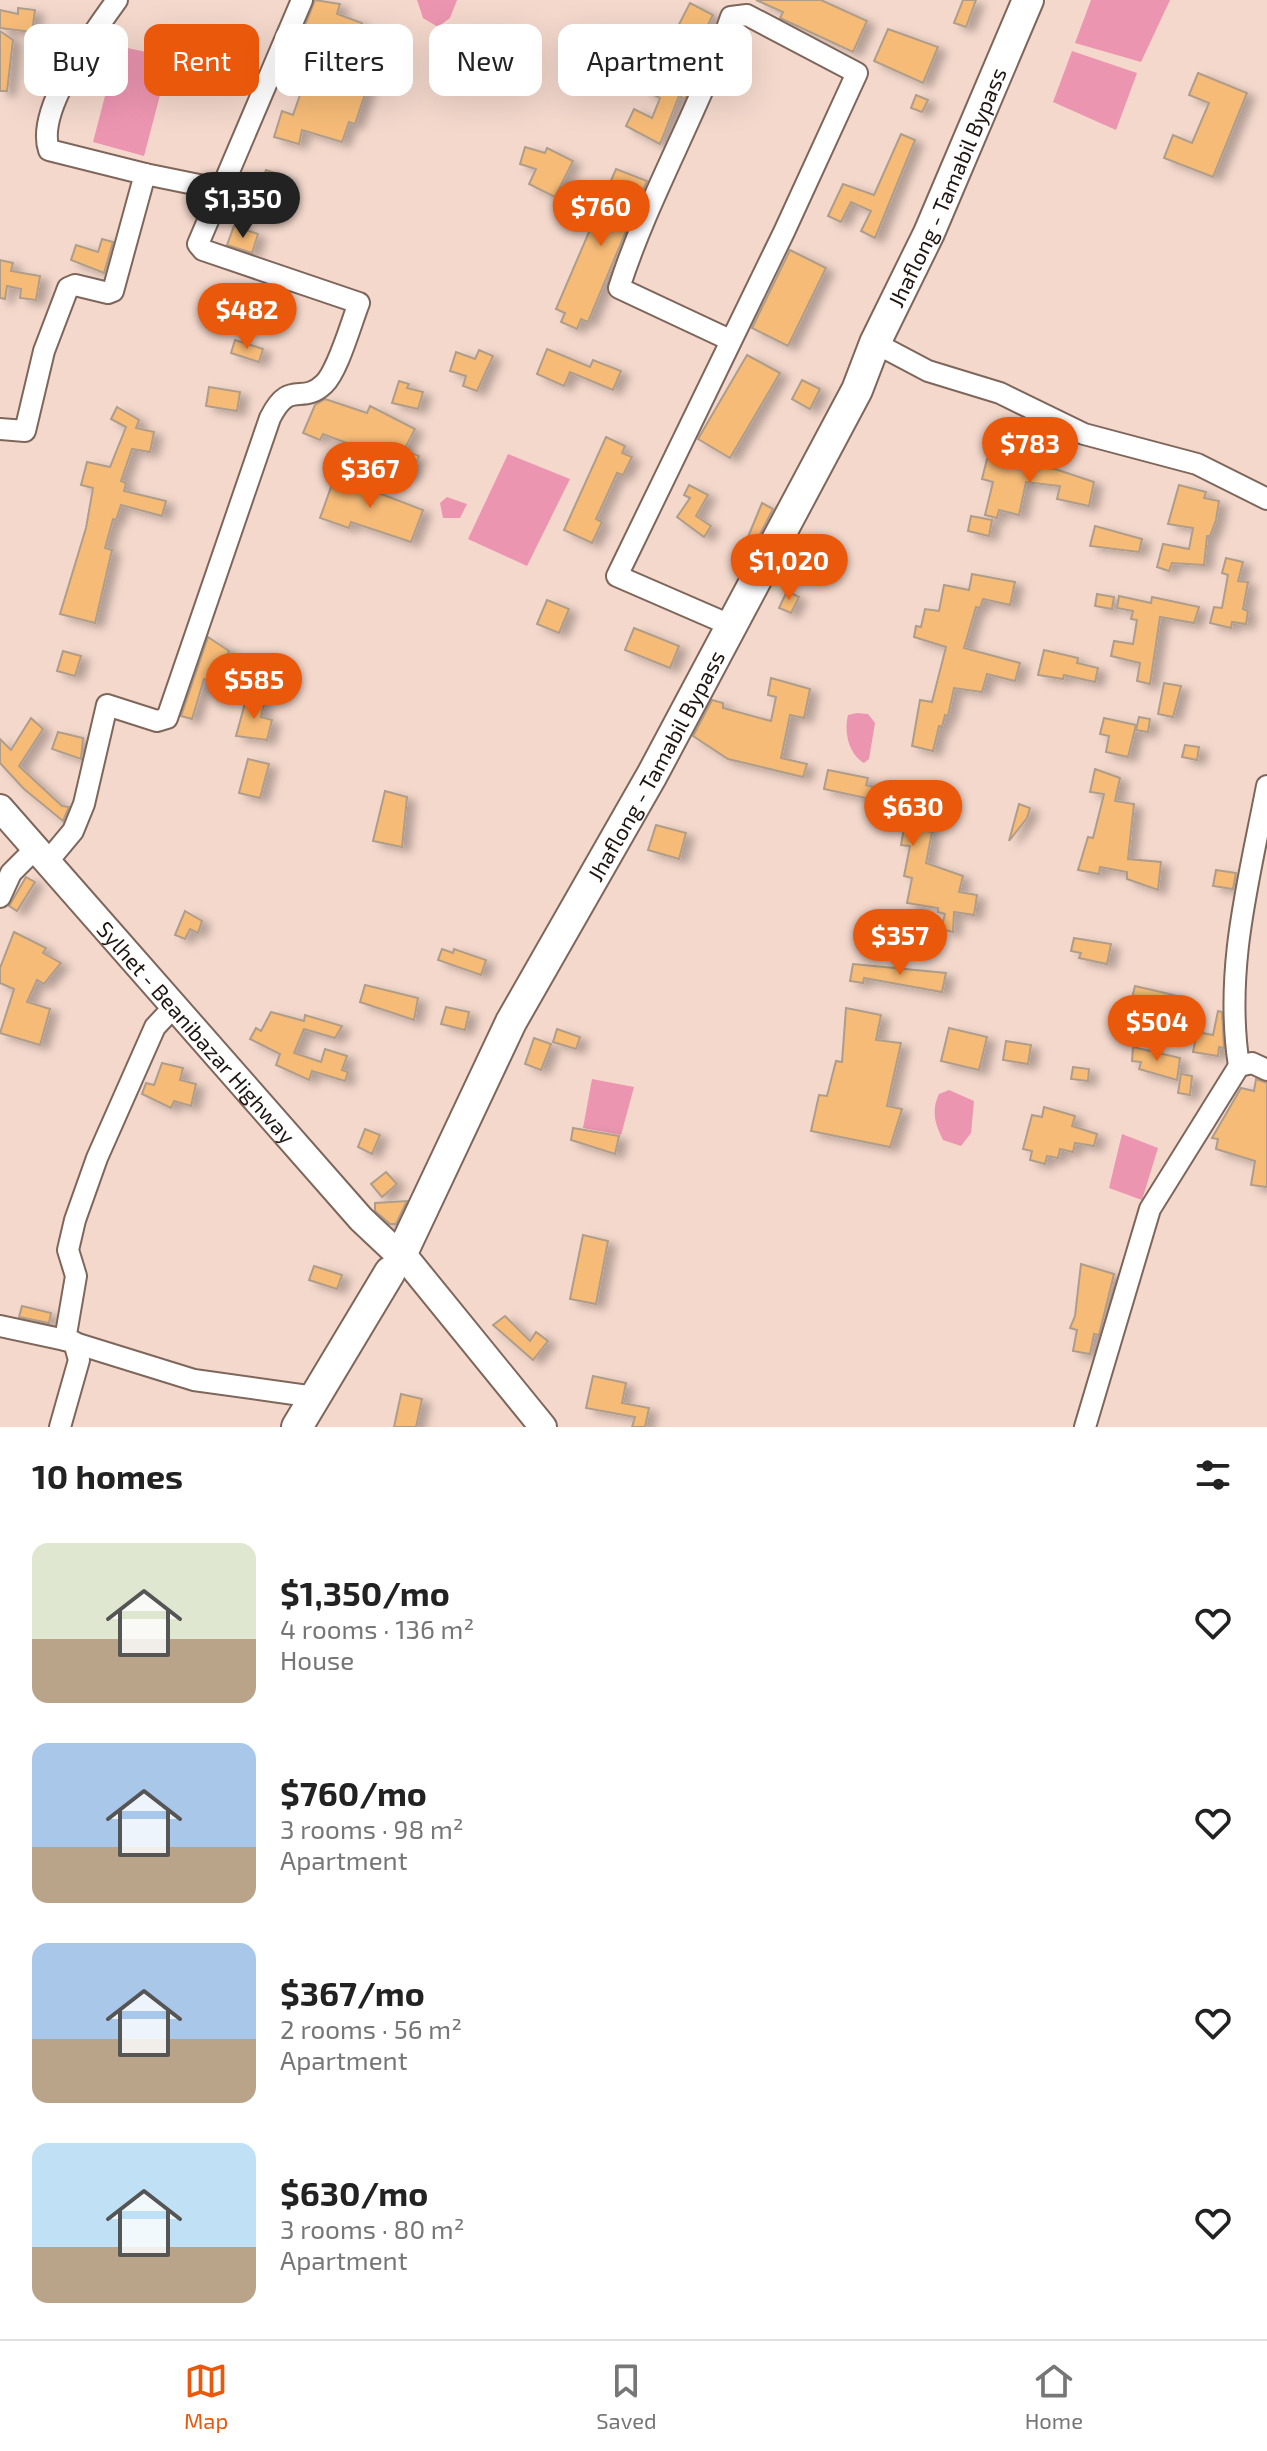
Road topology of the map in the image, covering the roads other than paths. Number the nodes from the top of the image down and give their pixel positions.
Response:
1 (117, 0) edge
2 (302, 0) edge
3 (1028, 0) edge
4 (145, 174) junction
5 (219, 196) junction
6 (730, 340) junction
7 (875, 343) junction
8 (0, 429) edge
9 (1267, 499) edge
10 (730, 625) junction
11 (1267, 786) edge
12 (0, 808) edge
13 (0, 822) edge
14 (39, 858) junction
15 (0, 897) edge
16 (169, 1012) junction
17 (1239, 1066) junction
18 (1267, 1070) edge
19 (397, 1262) junction
20 (0, 1326) edge
21 (70, 1341) junction
22 (315, 1397) junction
23 (60, 1427) edge
24 (297, 1427) edge
25 (530, 1427) edge
26 (543, 1427) edge
27 (1085, 1427) edge

1 - 4 street
2 - 5 street
3 - 7 highway, Jhaflong - Tamabil Bypass
4 - 5 street
4 - 8 street
5 - 14 street
6 - 6 street
6 - 10 street
7 - 9 street
7 - 10 highway, Jhaflong - Tamabil Bypass
10 - 19 highway, Jhaflong - Tamabil Bypass
11 - 17 street
12 - 14 main road, Sylhet - Beanibazar Highway
13 - 14 main road, Sylhet - Beanibazar Highway
14 - 15 street
14 - 16 main road, Sylhet - Beanibazar Highway
14 - 19 main road, Sylhet - Beanibazar Highway
16 - 19 main road, Sylhet - Beanibazar Highway
16 - 21 street
17 - 18 street
17 - 27 street
19 - 22 highway, Jhaflong - Tamabil Bypass
19 - 25 main road
19 - 26 main road
20 - 21 street
21 - 22 street
21 - 23 street
22 - 24 highway, Jhaflong - Tamabil Bypass

